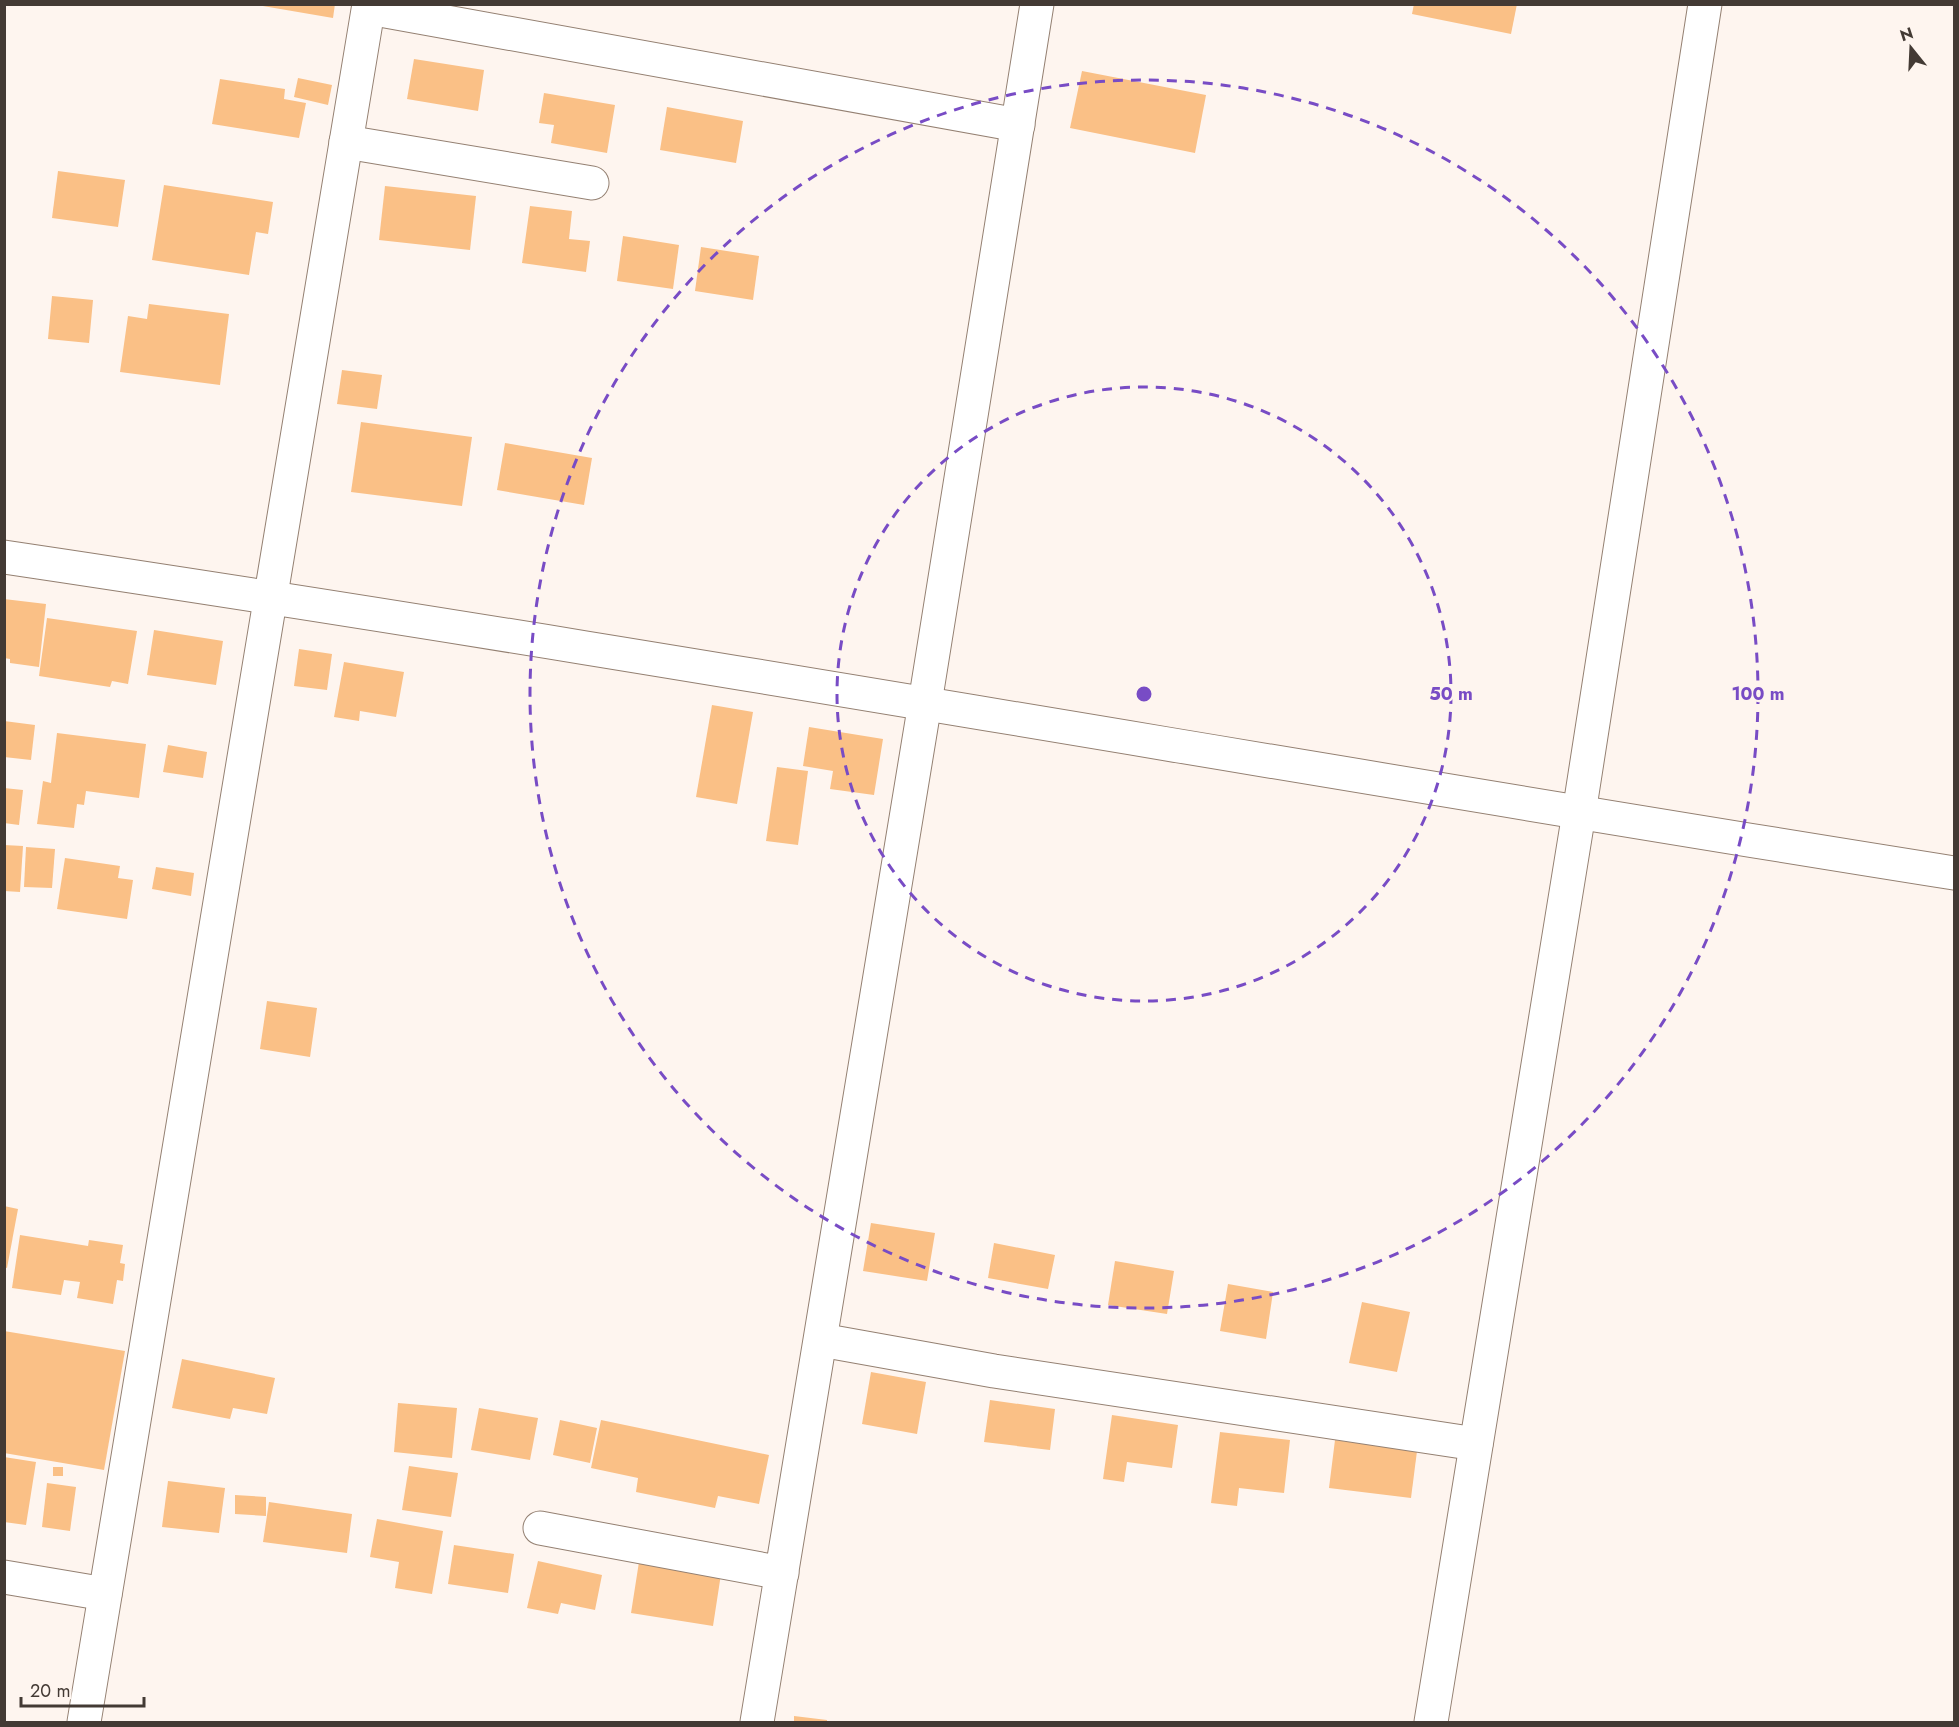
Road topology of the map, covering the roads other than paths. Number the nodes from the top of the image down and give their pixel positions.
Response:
1 (1037, 4) edge
2 (1705, 4) edge
3 (369, 6) edge
4 (1018, 125) junction
5 (346, 142) junction
6 (592, 183) dead end
7 (4, 557) edge
8 (271, 597) junction
9 (925, 703) junction
10 (1580, 813) junction
11 (1954, 873) edge
12 (821, 1340) junction
13 (1476, 1444) junction
14 (540, 1528) dead end
15 (782, 1573) junction
16 (4, 1577) edge
17 (105, 1594) junction
18 (84, 1722) edge
19 (757, 1722) edge
20 (1431, 1722) edge

1 - 4 street
2 - 10 street
3 - 4 street
3 - 5 street
4 - 9 street
5 - 6 street
5 - 8 street
7 - 8 street
8 - 9 street
8 - 17 street
9 - 10 street
9 - 12 street
10 - 11 street
10 - 13 street
12 - 13 street
12 - 15 street
13 - 20 street
14 - 15 street
15 - 19 street
16 - 17 street
17 - 18 street

